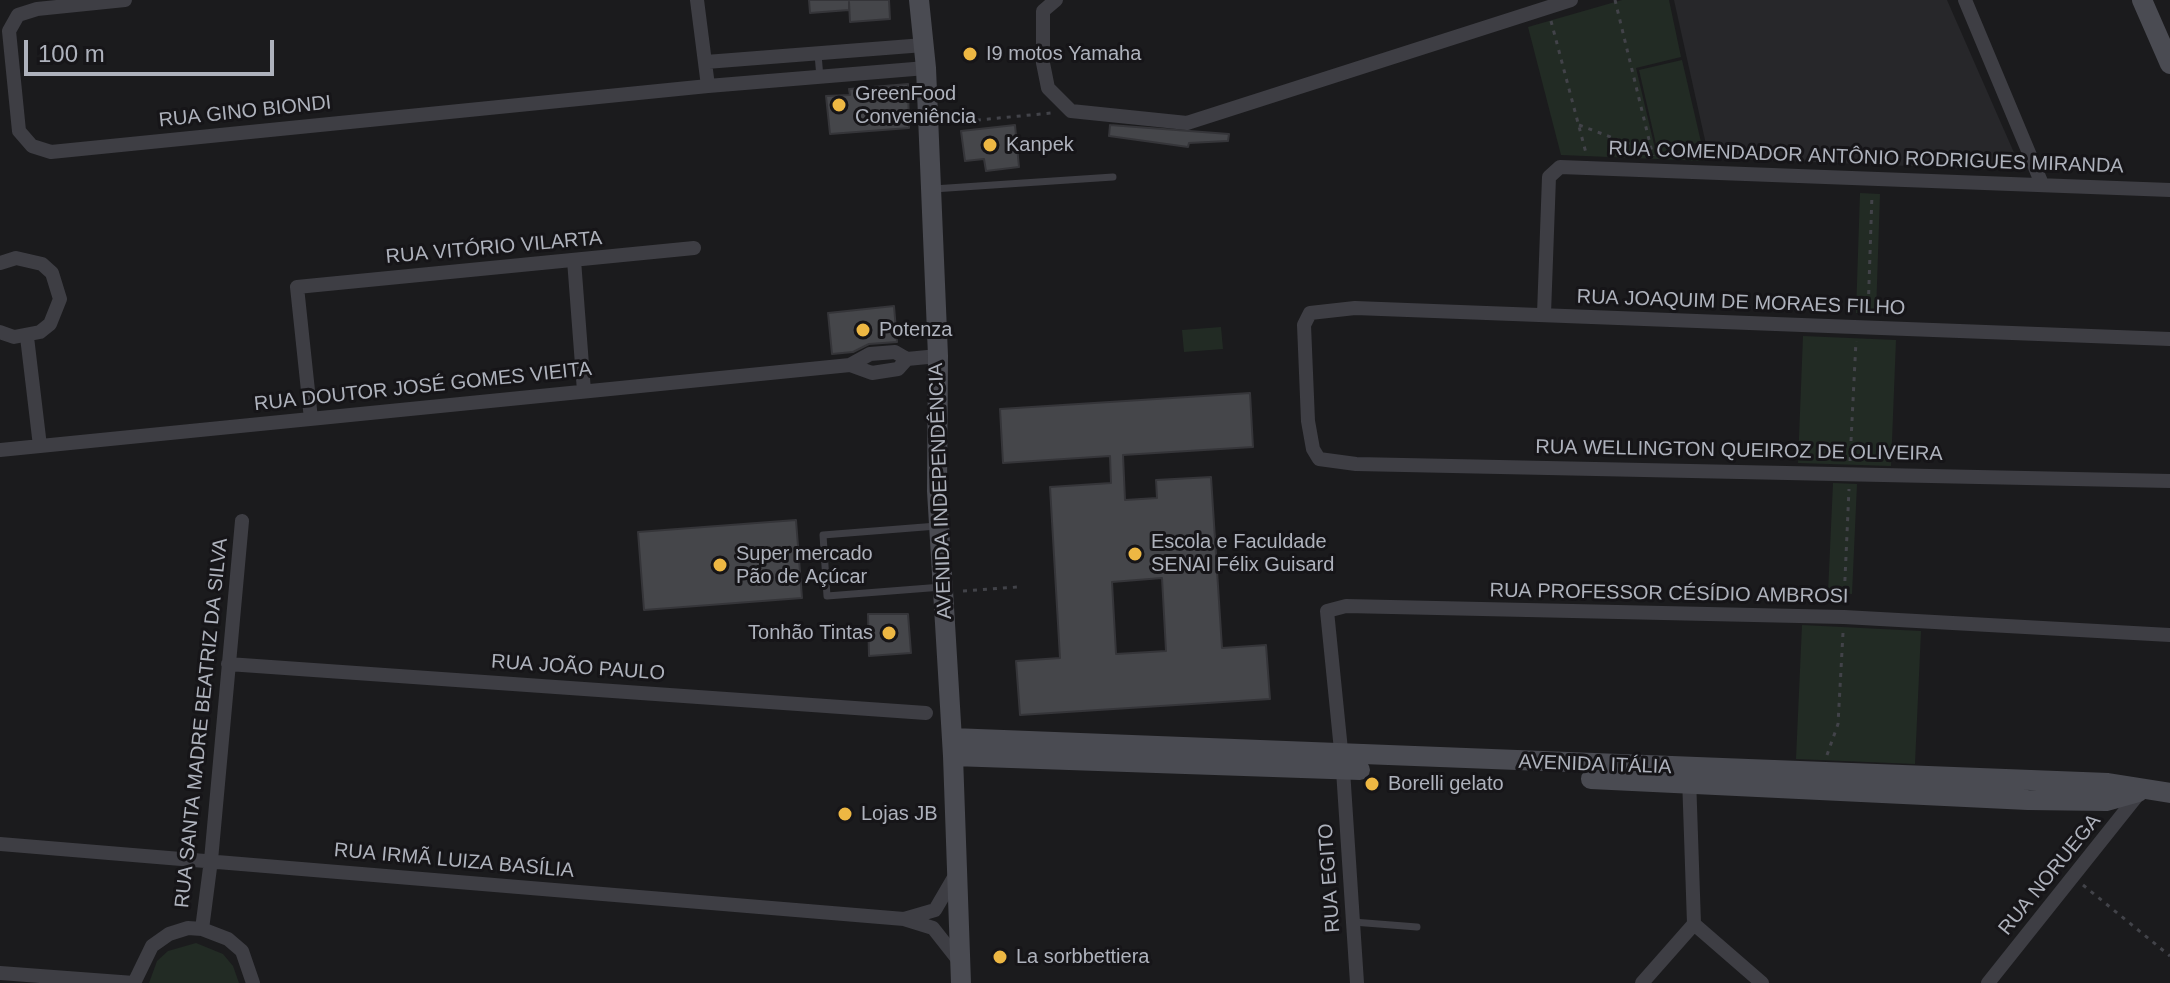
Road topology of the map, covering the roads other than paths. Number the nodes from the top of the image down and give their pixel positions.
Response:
1 (125, 0) edge
2 (697, 0) edge
3 (919, 0) edge
4 (1055, 0) edge
5 (1571, 0) edge
6 (1965, 0) edge
7 (2142, 0) edge
8 (924, 45) junction
9 (818, 54) junction
10 (706, 62) junction
11 (2170, 64) edge
12 (926, 68) junction
13 (820, 78) junction
14 (708, 86) junction
15 (1113, 177) dead end
16 (2042, 184) junction
17 (931, 189) junction
18 (2170, 190) edge
19 (694, 248) dead end
20 (574, 260) junction
21 (0, 263) edge
22 (1544, 314) junction
23 (0, 332) edge
24 (27, 337) junction
25 (2170, 339) edge
26 (938, 356) junction
27 (584, 391) junction
28 (311, 419) junction
29 (40, 446) junction
30 (1313, 449) joint
31 (0, 450) edge
32 (2170, 481) edge
33 (242, 521) dead end
34 (940, 526) junction
35 (943, 590) junction
36 (2170, 635) edge
37 (228, 664) junction
38 (926, 713) dead end
39 (953, 747) junction
40 (1342, 763) junction
41 (1689, 776) junction
42 (2142, 791) junction
43 (2170, 793) edge
44 (0, 844) edge
45 (211, 860) junction
46 (956, 874) junction
47 (904, 919) junction
48 (1353, 922) junction
49 (1694, 924) junction
50 (1417, 927) dead end
51 (202, 929) junction
52 (959, 961) junction
53 (0, 973) edge
54 (134, 983) edge
55 (253, 983) edge
56 (961, 983) edge
57 (1357, 983) edge
58 (1642, 983) edge
59 (1762, 983) edge
60 (1988, 983) edge

1 - 14 street, RUA GINO BIONDI
2 - 10 street
3 - 8 main road, AVENIDA INDEPENDÊNCIA
4 - 5 street
6 - 16 street
7 - 11 main road
8 - 9 street
8 - 12 main road, AVENIDA INDEPENDÊNCIA
9 - 10 street
9 - 13 lane
10 - 14 street
12 - 13 street, RUA GINO BIONDI
12 - 17 main road, AVENIDA INDEPENDÊNCIA
13 - 14 street, RUA GINO BIONDI
15 - 17 lane
16 - 18 street, RUA COMENDADOR ANTÔNIO RODRIGUES MIRANDA
16 - 22 street, RUA COMENDADOR ANTÔNIO RODRIGUES MIRANDA
17 - 26 main road, AVENIDA INDEPENDÊNCIA
19 - 20 street, RUA VITÓRIO VILARTA
20 - 27 street
20 - 28 street, RUA VITÓRIO VILARTA
21 - 24 street
22 - 25 street, RUA JOAQUIM DE MORAES FILHO
22 - 30 street, RUA JOAQUIM DE MORAES FILHO
23 - 24 street
24 - 29 street
26 - 27 street, RUA DOUTOR JOSÉ GOMES VIEITA
26 - 34 main road, AVENIDA INDEPENDÊNCIA
27 - 28 street, RUA DOUTOR JOSÉ GOMES VIEITA
28 - 29 street, RUA DOUTOR JOSÉ GOMES VIEITA
29 - 31 street, RUA DOUTOR JOSÉ GOMES VIEITA
30 - 32 street, RUA WELLINGTON QUEIROZ DE OLIVEIRA
33 - 37 street, RUA SANTA MADRE BEATRIZ DA SILVA
34 - 35 main road, AVENIDA INDEPENDÊNCIA
34 - 35 lane
35 - 39 main road, AVENIDA INDEPENDÊNCIA
36 - 40 street, RUA PROFESSOR CÉSÍDIO AMBROSI
37 - 38 street, RUA JOÃO PAULO
37 - 45 street, RUA SANTA MADRE BEATRIZ DA SILVA
39 - 40 main road, AVENIDA ITÁLIA
39 - 46 main road, AVENIDA INDEPENDÊNCIA
40 - 41 main road, AVENIDA ITÁLIA
40 - 48 street, RUA EGITO
41 - 42 main road, AVENIDA ITÁLIA
41 - 42 main road, AVENIDA ITÁLIA
41 - 49 street
42 - 43 main road, AVENIDA ITÁLIA
42 - 60 street, RUA NORUEGA
44 - 45 street, RUA IRMÃ LUIZA BASÍLIA
45 - 47 street, RUA IRMÃ LUIZA BASÍLIA
45 - 51 street, RUA SANTA MADRE BEATRIZ DA SILVA
46 - 47 street, RUA IRMÃ LUIZA BASÍLIA
46 - 52 main road, AVENIDA INDEPENDÊNCIA
47 - 52 street, RUA IRMÃ LUIZA BASÍLIA
48 - 50 lane
48 - 57 street, RUA EGITO
49 - 58 street
49 - 59 street
51 - 54 street
51 - 55 street
52 - 56 main road, AVENIDA INDEPENDÊNCIA
53 - 54 street

